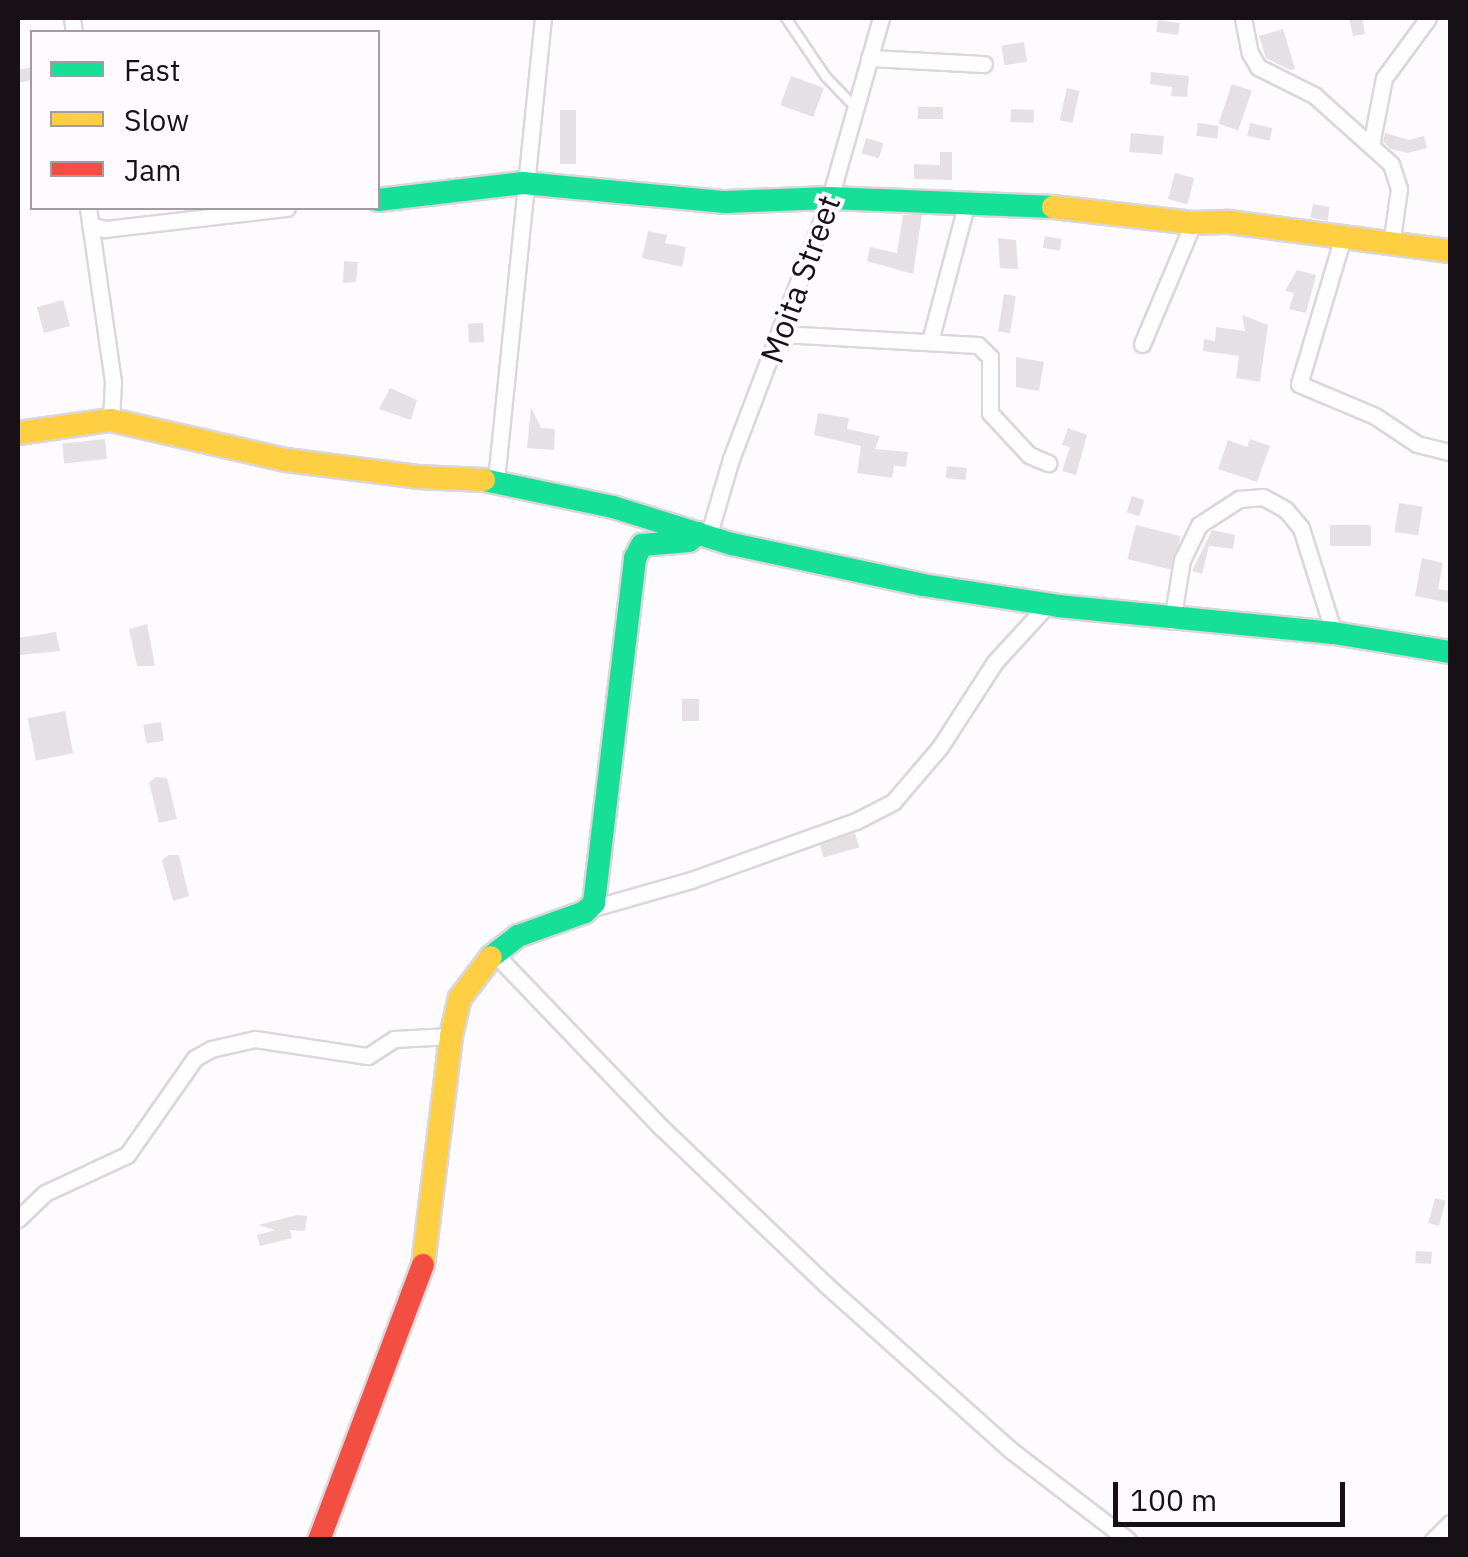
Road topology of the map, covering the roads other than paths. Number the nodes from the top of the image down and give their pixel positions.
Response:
1 (543, 18) edge
2 (786, 18) edge
3 (881, 18) edge
4 (1243, 18) edge
5 (1428, 18) edge
6 (869, 58) junction
7 (984, 64) dead end
8 (855, 106) junction
9 (1371, 145) junction
10 (523, 184) junction
11 (830, 198) junction
12 (380, 200) edge
13 (967, 202) junction
14 (88, 210) edge
15 (270, 210) edge
16 (1194, 223) junction
17 (90, 225) junction
18 (1342, 240) junction
19 (1391, 245) junction
20 (1450, 251) edge
21 (782, 334) junction
22 (930, 342) junction
23 (1142, 344) dead end
24 (112, 420) junction
25 (18, 433) edge
26 (1450, 452) edge
27 (1048, 462) dead end
28 (496, 480) junction
29 (703, 535) junction
30 (1048, 604) junction
31 (1172, 620) junction
32 (1334, 634) junction
33 (1450, 652) edge
34 (590, 908) junction
35 (495, 954) junction
36 (451, 1036) junction
37 (18, 1220) edge
38 (1450, 1523) edge
39 (320, 1540) edge
40 (1128, 1540) edge
41 (1432, 1540) edge

1 - 10 street
2 - 8 lane
3 - 6 street, Moita Street
4 - 9 street
5 - 9 street
6 - 7 street
6 - 8 street, Moita Street
8 - 11 street, Moita Street
9 - 19 street
10 - 11 street
10 - 12 street
10 - 28 street
11 - 13 street
11 - 21 street, Moita Street
13 - 16 street
13 - 22 street
14 - 17 street
15 - 17 street
16 - 18 street
16 - 23 street
17 - 24 street
18 - 19 street
18 - 26 street
19 - 20 street
21 - 22 street
21 - 29 street, Moita Street
22 - 27 street
24 - 25 street
24 - 28 street
28 - 29 street
29 - 30 street
29 - 34 street
30 - 31 street
30 - 34 street
31 - 32 street
31 - 32 street
32 - 33 street
34 - 35 street
35 - 36 street
35 - 40 street
36 - 37 street
36 - 39 street
38 - 41 street

